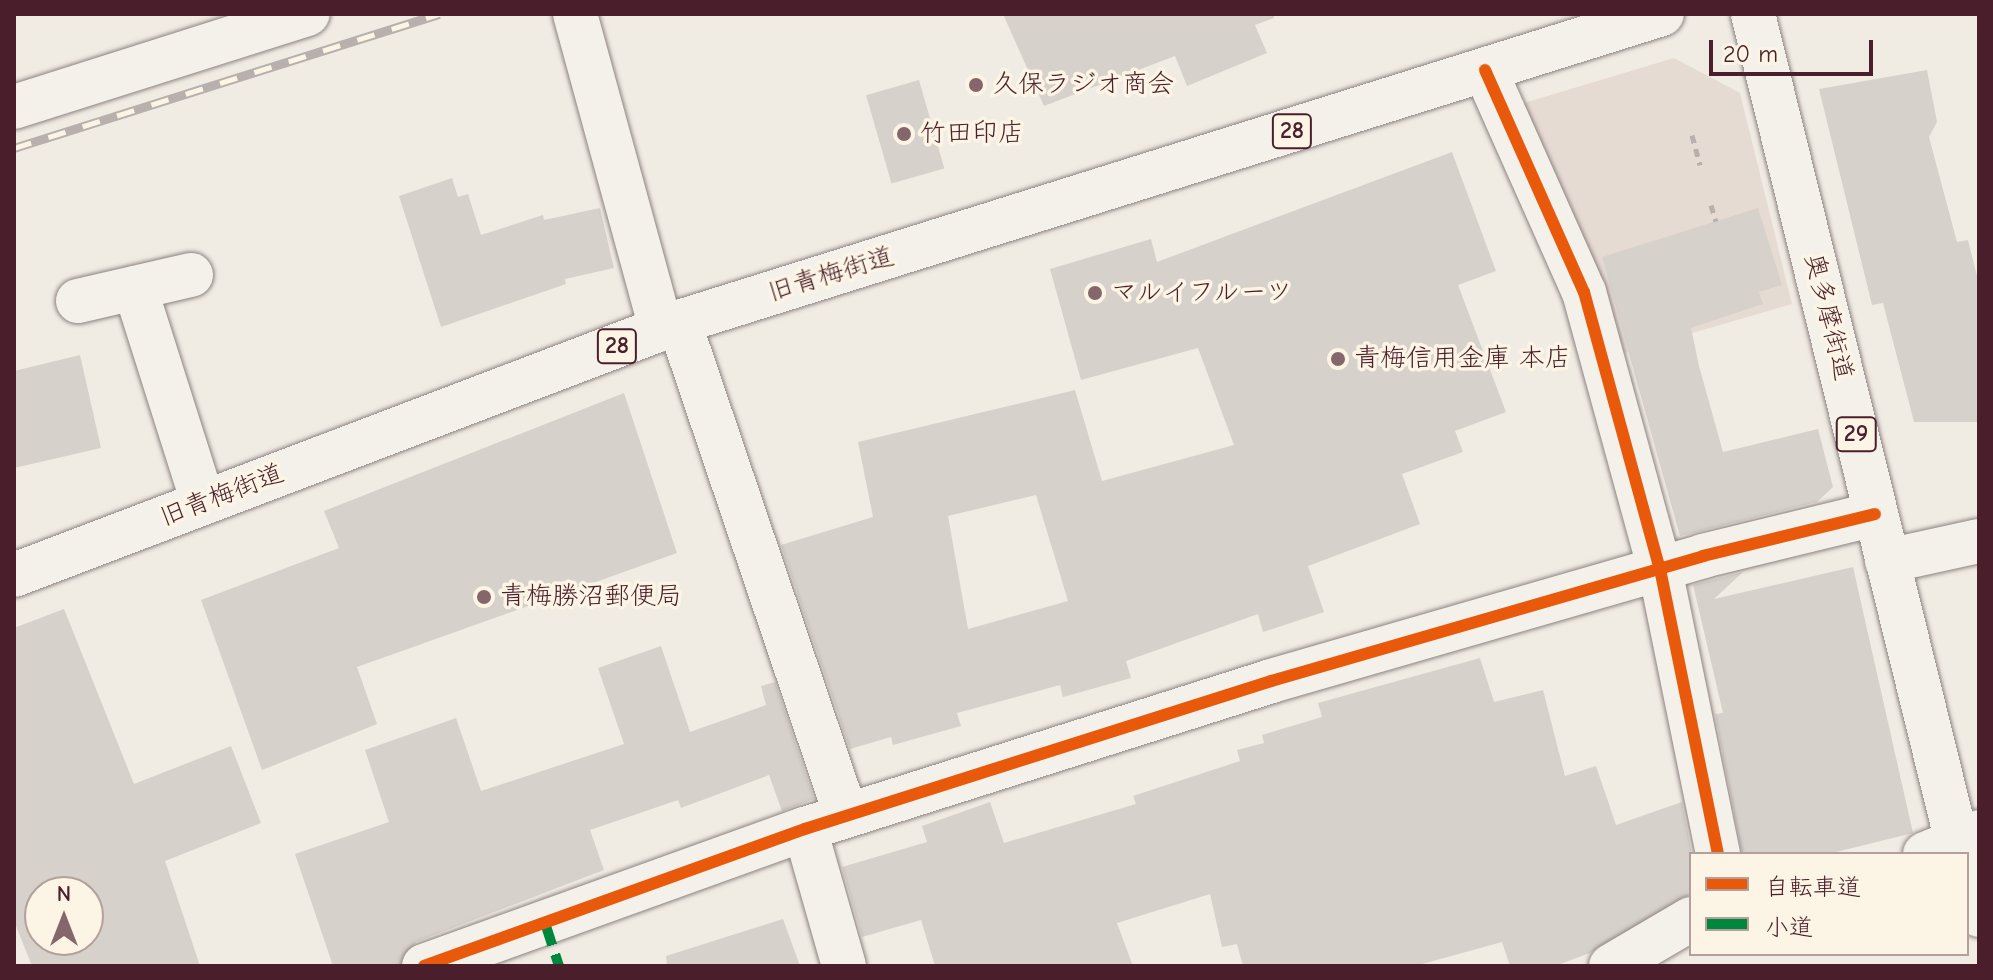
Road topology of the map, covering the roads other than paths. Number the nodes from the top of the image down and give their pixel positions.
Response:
1 (308, 14) edge
2 (575, 14) edge
3 (1662, 14) edge
4 (1753, 14) edge
5 (1485, 70) junction
6 (14, 107) edge
7 (191, 275) dead end
8 (135, 288) junction
9 (78, 301) dead end
10 (670, 325) junction
11 (203, 503) junction
12 (1875, 514) junction
13 (1979, 541) edge
14 (1887, 561) junction
15 (1660, 569) junction
16 (14, 575) edge
17 (846, 815) junction
18 (805, 829) junction
19 (1718, 852) edge
20 (1957, 852) edge
21 (1969, 887) edge
22 (1979, 915) edge
23 (1689, 920) edge
24 (424, 966) edge
25 (844, 966) edge
26 (1611, 966) edge

1 - 6 street
2 - 10 street
3 - 5 street, 旧青梅街道 / 28
4 - 12 street, 奥多摩街道 / 29
5 - 10 street, 旧青梅街道 / 28
5 - 15 street
7 - 8 street
8 - 9 street
8 - 11 street
10 - 11 street, 旧青梅街道 / 28
10 - 17 street
11 - 16 street, 旧青梅街道 / 28
12 - 14 street, 奥多摩街道 / 29
12 - 15 street
13 - 14 street
14 - 20 street, 奥多摩街道 / 29
15 - 17 street
15 - 19 street
17 - 18 street
18 - 24 street
18 - 25 street
21 - 22 street, 奥多摩街道 / 29
23 - 26 street

